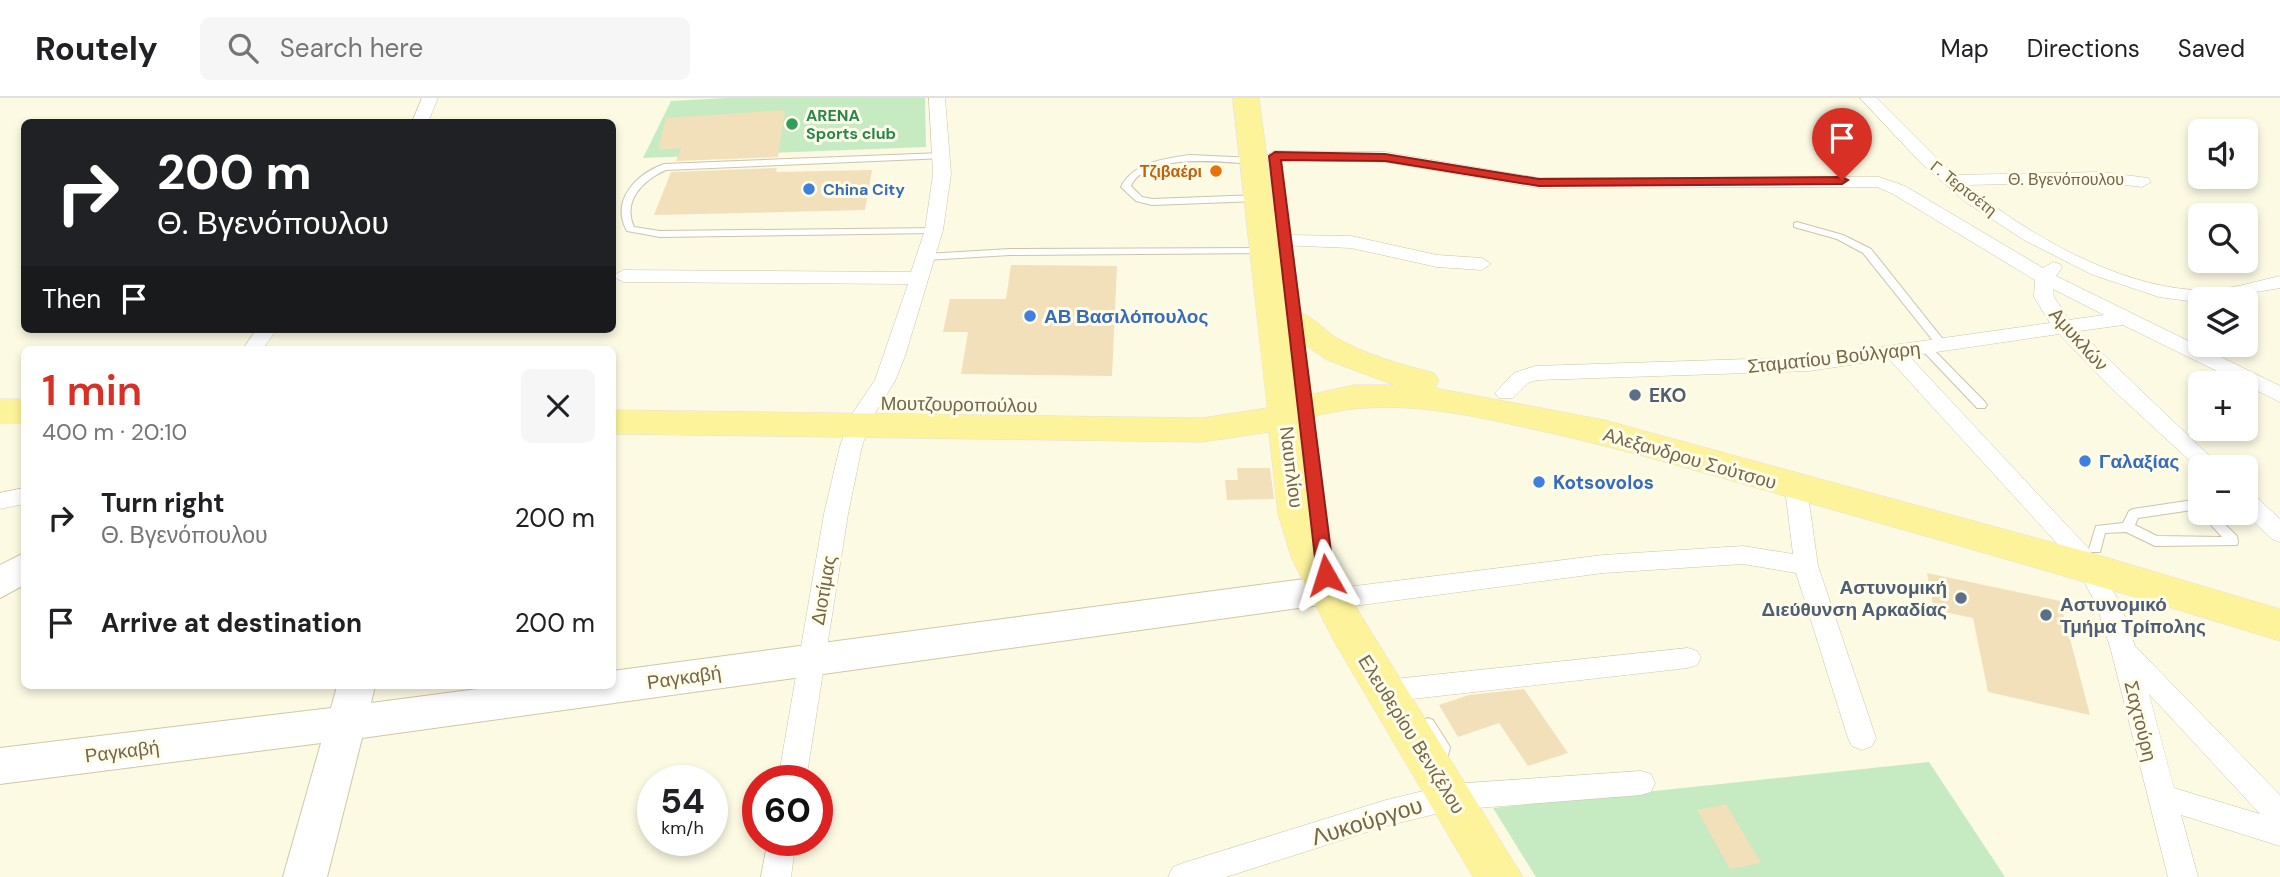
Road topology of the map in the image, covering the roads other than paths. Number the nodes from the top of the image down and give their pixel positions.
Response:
1 (430, 98) edge
2 (937, 98) edge
3 (1246, 98) edge
4 (1266, 98) edge
5 (1868, 98) edge
6 (421, 119) edge
7 (942, 156) junction
8 (1264, 158) junction
9 (1949, 180) junction
10 (1879, 182) joint
11 (2142, 182) dead end
12 (1259, 198) junction
13 (1797, 225) dead end
14 (934, 230) junction
15 (1275, 246) junction
16 (926, 257) junction
17 (2075, 258) junction
18 (1482, 264) dead end
19 (623, 276) dead end
20 (920, 278) junction
21 (2046, 278) junction
22 (2280, 282) edge
23 (2126, 318) junction
24 (1295, 321) junction
25 (2065, 327) junction
26 (1933, 346) junction
27 (1894, 352) junction
28 (1422, 381) junction
29 (0, 390) edge
30 (21, 390) edge
31 (1506, 393) junction
32 (2280, 395) edge
33 (1294, 398) junction
34 (616, 400) edge
35 (1982, 405) dead end
36 (0, 411) edge
37 (21, 411) edge
38 (864, 414) junction
39 (616, 422) edge
40 (1202, 430) junction
41 (2198, 455) edge
42 (1293, 482) junction
43 (1796, 488) junction
44 (21, 497) edge
45 (0, 501) edge
46 (2188, 506) edge
47 (2258, 512) edge
48 (2217, 525) edge
49 (2128, 527) junction
50 (2280, 533) edge
51 (2085, 553) junction
52 (1806, 566) junction
53 (21, 568) edge
54 (0, 584) edge
55 (1329, 594) junction
56 (2280, 604) edge
57 (2280, 625) edge
58 (2124, 650) junction
59 (1688, 658) dead end
60 (811, 659) junction
61 (616, 678) edge
62 (505, 689) edge
63 (1389, 698) junction
64 (352, 704) edge
65 (1861, 738) dead end
66 (794, 765) edge
67 (0, 766) edge
68 (1641, 783) dead end
69 (1445, 785) junction
70 (2160, 796) junction
71 (2280, 815) edge
72 (2280, 832) edge
73 (779, 856) edge
74 (305, 877) edge
75 (776, 877) edge
76 (1183, 877) edge
77 (1499, 877) edge
78 (2183, 877) edge

1 - 6 street
2 - 7 street, Διοτίμας
3 - 8 main road, Ναυπλίου
4 - 8 main road, Ναυπλίου
5 - 9 street, Γ. Τερτσέτη
7 - 14 street, Διοτίμας
7 - 14 lane
8 - 10 street
8 - 12 main road, Ναυπλίου
8 - 12 lane
8 - 15 main road, Ναυπλίου
9 - 11 street, Θ. Βγενόπουλου
9 - 17 street, Γ. Τερτσέτη
10 - 21 street
12 - 15 main road, Ναυπλίου
13 - 26 lane
14 - 16 street, Διοτίμας
15 - 16 lane
15 - 18 street
15 - 24 main road, Ναυπλίου
15 - 33 main road, Ναυπλίου
16 - 20 street, Διοτίμας
17 - 21 street
17 - 22 street
19 - 20 street
20 - 38 street, Διοτίμας
21 - 23 street
21 - 25 street, Αμυκλών
23 - 25 street, Σταματίου Βούλγαρη
23 - 32 street
24 - 28 main road
24 - 33 main road, Ναυπλίου
25 - 26 street, Σταματίου Βούλγαρη
25 - 41 street, Αμυκλών
26 - 27 street, Σταματίου Βούλγαρη
26 - 35 lane
27 - 31 street, Σταματίου Βούλγαρη
27 - 51 street, Σαχτούρη
28 - 31 main road, Αλεξανδρου Σούτσου
28 - 33 main road, Αλεξανδρου Σούτσου
29 - 30 main road
31 - 51 main road, Αλεξανδρου Σούτσου
33 - 38 main road, Μουτζουροπούλου
33 - 40 main road, Μουτζουροπούλου
33 - 42 main road, Ναυπλίου
33 - 43 main road, Αλεξανδρου Σούτσου
33 - 55 main road, Ναυπλίου
34 - 38 main road, Μουτζουροπούλου
36 - 37 main road
38 - 39 main road, Μουτζουροπούλου
38 - 40 main road, Μουτζουροπούλου
38 - 60 street, Διοτίμας
40 - 42 main road
42 - 55 main road, Ναυπλίου
43 - 51 main road, Αλεξανδρου Σούτσου
43 - 52 street
44 - 45 street
46 - 49 lane
47 - 50 street
48 - 49 lane
49 - 51 lane
51 - 56 main road, Αλεξανδρου Σούτσου
51 - 57 main road, Αλεξανδρου Σούτσου
51 - 58 street, Σαχτούρη
52 - 55 street
52 - 65 street
53 - 54 street
55 - 60 street, Ραγκαβή
55 - 63 main road, Ελευθερίου Βενιζέλου
58 - 70 street, Σαχτούρη
58 - 71 street
59 - 63 street
60 - 61 street, Ραγκαβή
60 - 66 street, Διοτίμας
62 - 64 street, Ραγκαβή
63 - 69 main road, Ελευθερίου Βενιζέλου
64 - 67 street, Ραγκαβή
64 - 74 street
68 - 69 street, Λυκούργου
69 - 76 street, Λυκούργου
69 - 77 main road, Ελευθερίου Βενιζέλου
70 - 72 street
70 - 78 street, Σαχτούρη
73 - 75 street

